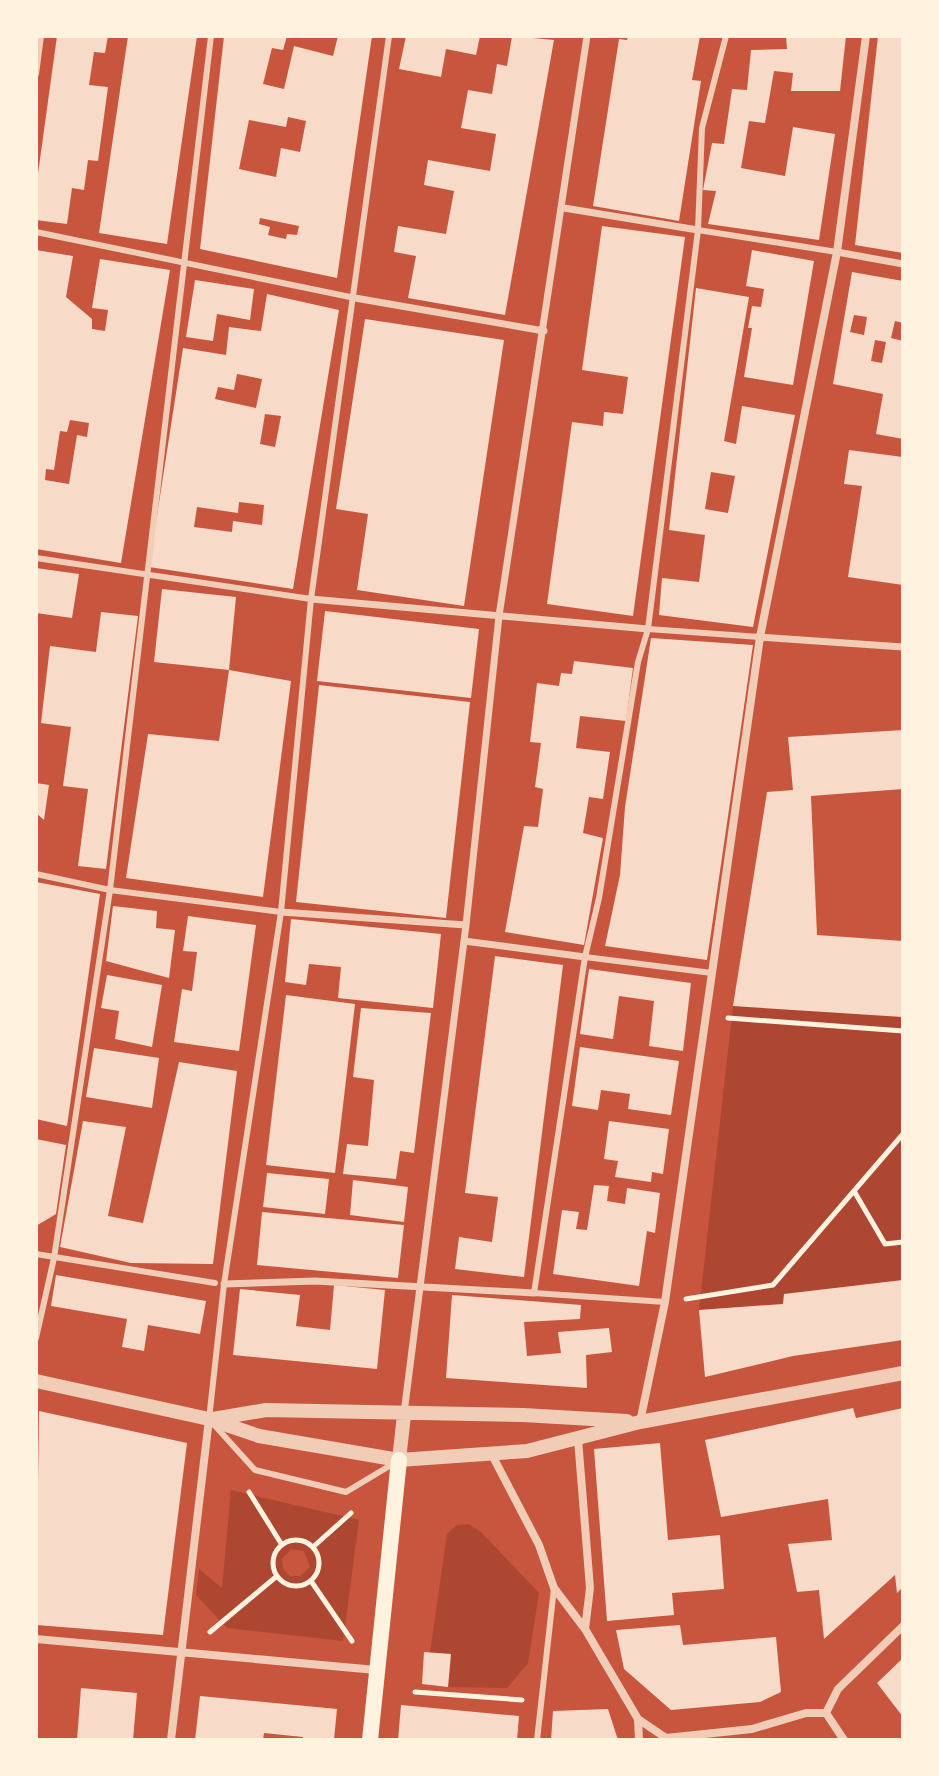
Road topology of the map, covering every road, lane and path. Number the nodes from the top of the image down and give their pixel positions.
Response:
1 (41, 36) edge
2 (211, 36) edge
3 (389, 36) edge
4 (574, 36) edge
5 (726, 36) edge
6 (866, 36) edge
7 (587, 38) edge
8 (36, 74) edge
9 (564, 208) junction
10 (698, 230) junction
11 (36, 232) edge
12 (837, 252) junction
13 (903, 264) edge
14 (183, 265) junction
15 (355, 298) junction
16 (544, 331) junction
17 (36, 558) edge
18 (144, 574) junction
19 (311, 599) junction
20 (499, 616) junction
21 (648, 629) junction
22 (760, 637) junction
23 (903, 647) edge
24 (36, 874) edge
25 (110, 890) junction
26 (281, 912) junction
27 (466, 925) junction
28 (464, 941) junction
29 (585, 957) junction
30 (713, 973) junction
31 (707, 1017) junction
32 (903, 1031) edge
33 (903, 1134) edge
34 (854, 1191) junction
35 (903, 1242) edge
36 (36, 1254) edge
37 (54, 1258) junction
38 (215, 1283) dead end
39 (224, 1284) junction
40 (420, 1285) junction
41 (534, 1293) junction
42 (665, 1302) junction
43 (36, 1338) edge
44 (903, 1373) edge
45 (36, 1381) edge
46 (404, 1415) junction
47 (209, 1419) junction
48 (640, 1422) junction
49 (578, 1439) junction
50 (492, 1455) junction
51 (399, 1460) junction
52 (243, 1482) dead end
53 (353, 1510) dead end
54 (282, 1545) junction
55 (313, 1547) junction
56 (277, 1576) junction
57 (311, 1581) junction
58 (554, 1588) junction
59 (903, 1626) edge
60 (585, 1629) junction
61 (208, 1634) dead end
62 (36, 1639) edge
63 (352, 1641) dead end
64 (182, 1650) junction
65 (376, 1670) junction
66 (415, 1692) dead end
67 (541, 1702) junction
68 (826, 1713) junction
69 (638, 1719) junction
70 (171, 1740) edge
71 (370, 1740) edge
72 (537, 1740) edge
73 (639, 1740) edge
74 (844, 1740) edge

1 - 8 lane
2 - 14 lane
3 - 15 lane
4 - 7 street
5 - 10 lane
6 - 12 street
7 - 9 street
9 - 10 street
9 - 16 street
10 - 12 lane
10 - 21 lane
11 - 14 lane
12 - 13 street
12 - 22 street
14 - 15 lane
14 - 18 lane
15 - 16 street
15 - 19 lane
16 - 20 street
17 - 18 lane
18 - 19 lane
18 - 25 lane
19 - 20 street
19 - 26 lane
20 - 21 street
20 - 27 street
21 - 22 lane
21 - 29 lane
22 - 23 street
22 - 30 street
24 - 25 lane
25 - 26 lane
25 - 37 lane
26 - 27 street
26 - 39 lane
27 - 28 street
28 - 29 street
28 - 40 street
29 - 30 lane
29 - 41 lane
30 - 31 street
31 - 32 path
31 - 42 street
33 - 34 path
34 - 35 path
34 - 42 path
36 - 37 lane
37 - 38 lane
37 - 43 lane
39 - 40 street
39 - 47 lane
40 - 41 street
40 - 46 street
41 - 42 lane
42 - 48 street
44 - 48 street
45 - 47 street
46 - 47 street
46 - 48 street
46 - 51 street
47 - 51 street
47 - 51 lane
47 - 64 street
48 - 49 street
49 - 50 street
49 - 60 street
50 - 51 street
50 - 58 street
51 - 65 main road
52 - 54 path
53 - 55 path
54 - 55 path
54 - 56 path
55 - 57 path
56 - 57 path
56 - 61 path
57 - 63 path
58 - 60 street
58 - 67 lane
59 - 68 street
60 - 69 street
62 - 64 street
64 - 65 street
64 - 70 street
65 - 71 main road
66 - 67 path
67 - 72 lane
68 - 69 street
68 - 74 street
69 - 73 street

